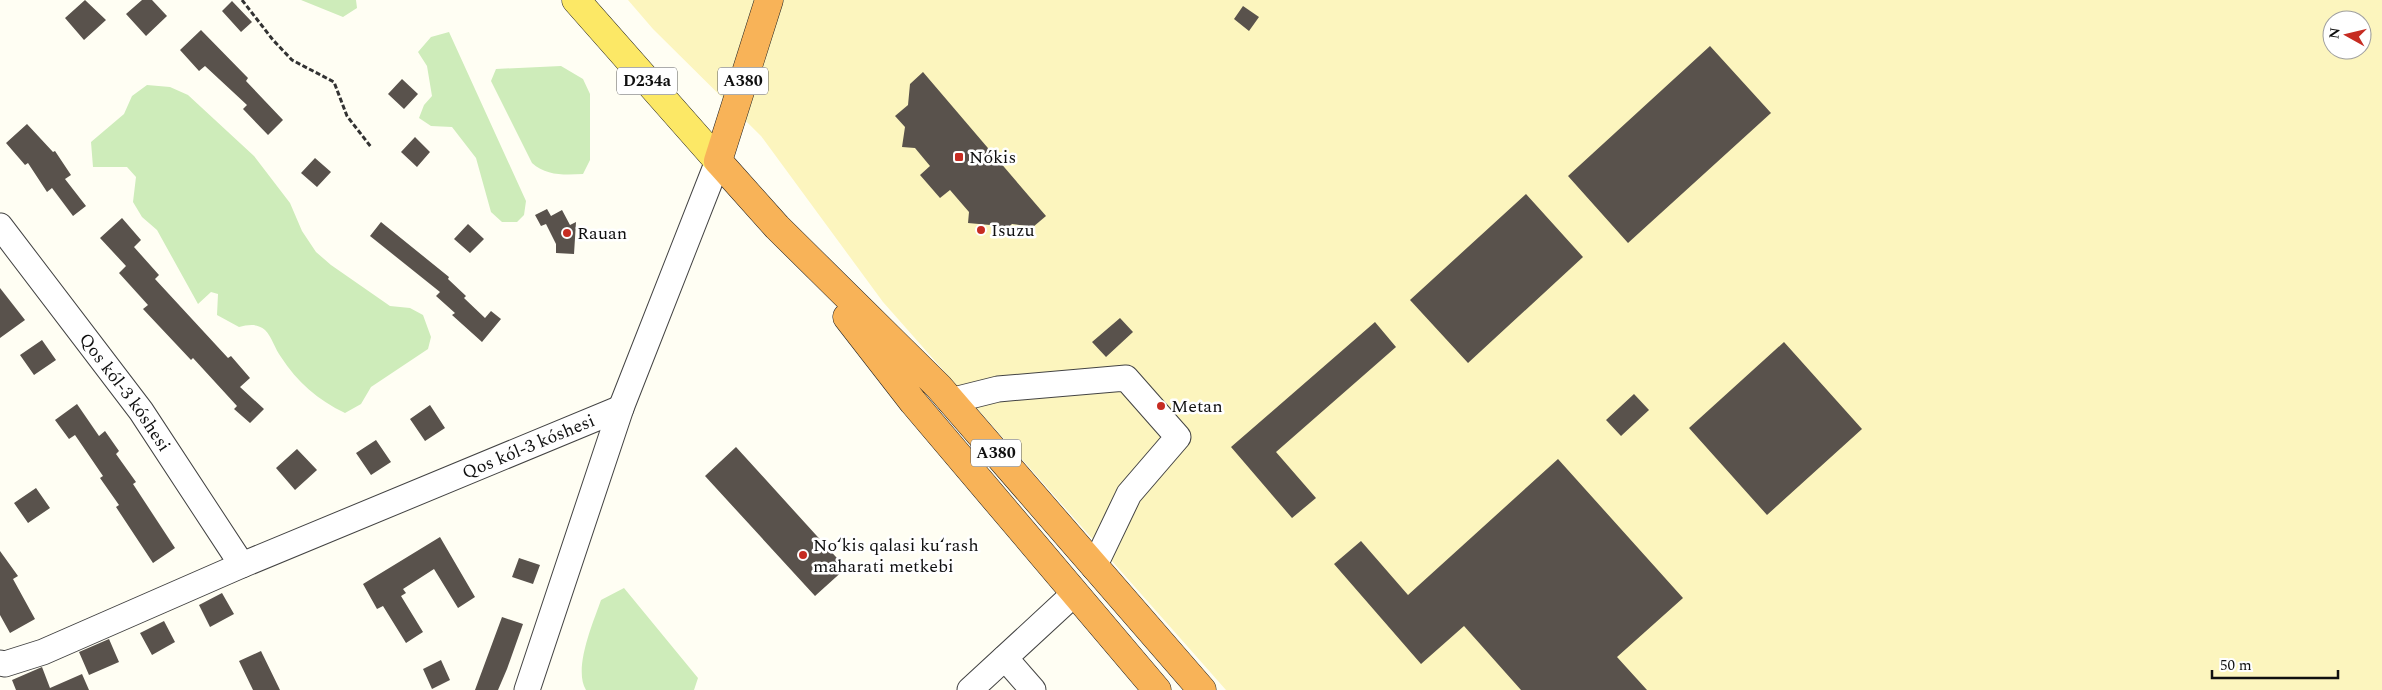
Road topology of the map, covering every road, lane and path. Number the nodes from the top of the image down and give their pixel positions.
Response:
1 (242, 0) edge
2 (576, 0) edge
3 (769, 0) edge
4 (371, 147) dead end
5 (718, 161) junction
6 (0, 226) edge
7 (777, 227) junction
8 (950, 401) junction
9 (621, 408) junction
10 (242, 565) junction
11 (1094, 567) junction
12 (1075, 593) junction
13 (1005, 658) junction
14 (2, 660) edge
15 (526, 690) edge
16 (970, 690) edge
17 (1032, 690) edge
18 (1156, 690) edge
19 (1202, 690) edge

1 - 4 path
2 - 5 main road, D234a
3 - 5 highway, A380
5 - 7 highway, A380
5 - 9 street
6 - 10 street, Qos kól-3 kóshesi
7 - 8 highway, A380
7 - 12 highway, A380
8 - 11 highway, A380
8 - 11 street
9 - 10 street, Qos kól-3 kóshesi
9 - 15 street
10 - 14 street, Qos kól-3 kóshesi
11 - 19 highway, A380
12 - 13 street
12 - 18 highway, A380
13 - 16 street
13 - 17 street

